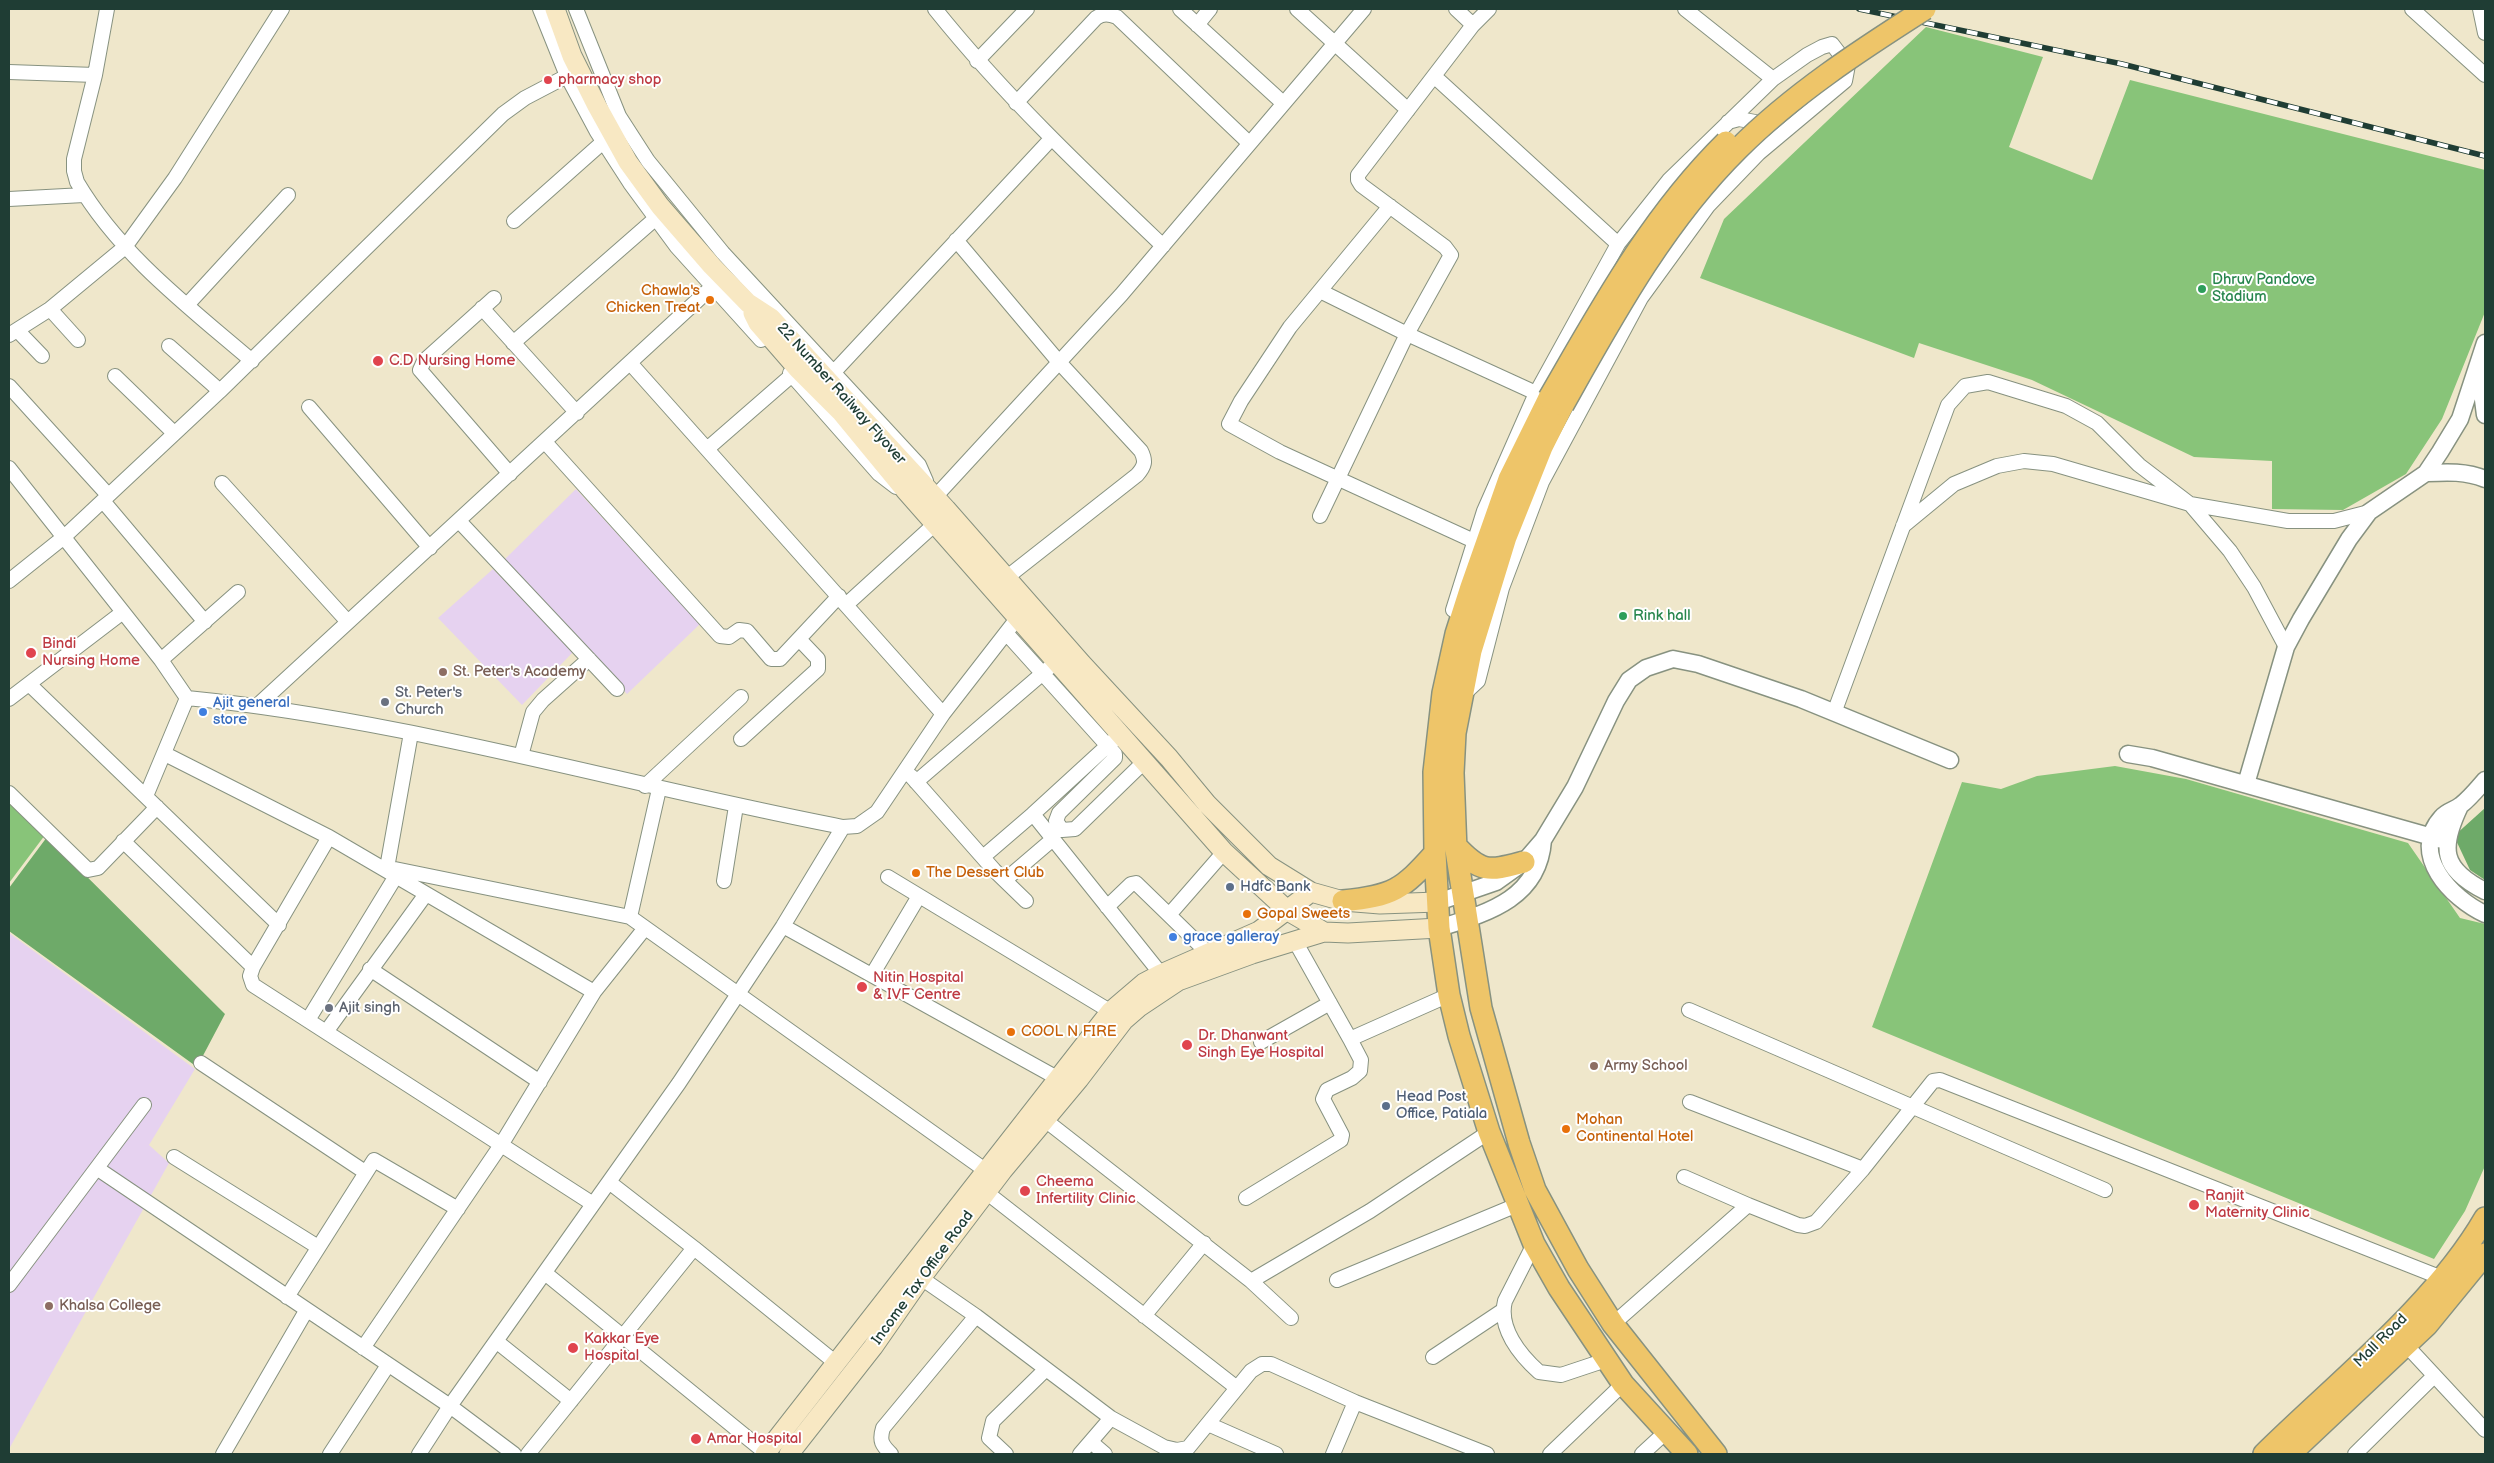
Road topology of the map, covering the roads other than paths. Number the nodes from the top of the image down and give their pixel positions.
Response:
1 (107, 9) edge
2 (282, 9) edge
3 (540, 9) edge
4 (556, 9) edge
5 (576, 9) edge
6 (935, 9) edge
7 (1027, 9) edge
8 (1180, 9) edge
9 (1210, 9) edge
10 (1297, 9) edge
11 (1364, 9) edge
12 (1456, 9) edge
13 (1489, 9) edge
14 (1686, 9) edge
15 (1901, 9) edge
16 (1925, 9) edge
17 (2412, 9) edge
18 (2480, 9) edge
19 (1197, 25) junction
20 (1473, 26) junction
21 (2485, 33) edge
22 (1335, 44) junction
23 (977, 61) junction
24 (9, 72) edge
25 (95, 75) junction
26 (2485, 75) edge
27 (567, 76) junction
28 (1434, 76) junction
29 (1773, 79) junction
30 (1016, 103) junction
31 (1283, 103) junction
32 (1408, 110) junction
33 (1727, 122) junction
34 (1050, 139) junction
35 (603, 142) junction
36 (1249, 143) junction
37 (1759, 153) junction
38 (84, 195) junction
39 (288, 195) dead end
40 (9, 199) edge
41 (1390, 206) junction
42 (656, 218) junction
43 (514, 222) dead end
44 (956, 240) junction
45 (1618, 244) junction
46 (126, 246) junction
47 (1163, 246) junction
48 (713, 286) junction
49 (1320, 291) junction
50 (494, 298) dead end
51 (748, 303) junction
52 (187, 305) junction
53 (50, 308) junction
54 (482, 308) junction
55 (13, 332) edge
56 (1407, 334) junction
57 (78, 340) dead end
58 (513, 343) junction
59 (2485, 343) edge
60 (169, 346) dead end
61 (42, 356) dead end
62 (252, 361) junction
63 (1058, 361) junction
64 (2478, 362) junction
65 (631, 364) junction
66 (834, 372) junction
67 (792, 375) junction
68 (115, 376) dead end
69 (9, 386) edge
70 (220, 391) junction
71 (1549, 399) junction
72 (309, 407) dead end
73 (577, 414) junction
74 (2485, 415) edge
75 (174, 433) junction
76 (545, 442) junction
77 (707, 449) junction
78 (9, 468) edge
79 (2426, 473) junction
80 (510, 474) junction
81 (1338, 478) junction
82 (2485, 479) edge
83 (222, 483) dead end
84 (906, 491) junction
85 (932, 494) junction
86 (106, 498) junction
87 (2190, 504) junction
88 (2369, 512) junction
89 (1320, 516) dead end
90 (459, 521) junction
91 (935, 524) junction
92 (1901, 528) junction
93 (64, 537) junction
94 (1474, 541) junction
95 (430, 548) junction
96 (1006, 578) junction
97 (9, 581) edge
98 (238, 592) dead end
99 (843, 600) junction
100 (1023, 611) junction
101 (123, 612) junction
102 (205, 622) junction
103 (348, 622) junction
104 (1006, 634) junction
105 (799, 639) junction
106 (2286, 648) junction
107 (589, 659) junction
108 (161, 660) junction
109 (1049, 667) junction
110 (29, 684) junction
111 (617, 689) dead end
112 (1452, 695) junction
113 (741, 697) dead end
114 (187, 698) junction
115 (9, 699) edge
116 (258, 705) junction
117 (1834, 713) junction
118 (943, 714) junction
119 (411, 732) junction
120 (741, 739) dead end
121 (1114, 739) junction
122 (165, 754) junction
123 (2128, 754) dead end
124 (521, 756) junction
125 (1950, 760) dead end
126 (1144, 762) junction
127 (905, 770) junction
128 (2485, 780) edge
129 (916, 782) junction
130 (2246, 784) junction
131 (644, 786) junction
132 (659, 789) junction
133 (9, 793) edge
134 (146, 796) junction
135 (736, 806) junction
136 (157, 807) junction
137 (1033, 814) junction
138 (843, 828) junction
139 (329, 837) junction
140 (1053, 839) junction
141 (2439, 839) junction
142 (1543, 840) junction
143 (123, 841) junction
144 (1456, 846) junction
145 (1224, 852) junction
146 (1435, 852) junction
147 (983, 857) junction
148 (1524, 862) junction
149 (387, 870) junction
150 (888, 876) dead end
151 (1005, 880) junction
152 (724, 881) dead end
153 (2485, 891) edge
154 (1311, 892) junction
155 (426, 894) junction
156 (1464, 894) junction
157 (919, 896) junction
158 (1026, 901) dead end
159 (1343, 901) junction
160 (1438, 902) junction
161 (1107, 907) junction
162 (1288, 911) junction
163 (2485, 914) edge
164 (1169, 915) junction
165 (630, 917) junction
166 (1467, 920) junction
167 (279, 926) junction
168 (783, 926) junction
169 (645, 928) junction
170 (1439, 928) junction
171 (1324, 932) junction
172 (1295, 941) junction
173 (1209, 954) junction
174 (254, 967) junction
175 (370, 969) junction
176 (1161, 974) junction
177 (872, 976) junction
178 (594, 992) junction
179 (738, 994) junction
180 (1449, 995) junction
181 (1330, 1003) junction
182 (1689, 1010) dead end
183 (1117, 1016) junction
184 (308, 1020) junction
185 (326, 1032) junction
186 (1350, 1039) junction
187 (1261, 1042) dead end
188 (201, 1063) dead end
189 (1059, 1080) junction
190 (540, 1082) junction
191 (1690, 1102) dead end
192 (144, 1105) dead end
193 (1915, 1106) junction
194 (1045, 1120) junction
195 (1489, 1132) junction
196 (501, 1145) junction
197 (174, 1157) dead end
198 (98, 1169) junction
199 (1863, 1169) junction
200 (985, 1170) junction
201 (365, 1172) junction
202 (1684, 1176) dead end
203 (609, 1182) junction
204 (2105, 1190) dead end
205 (986, 1192) junction
206 (1246, 1198) dead end
207 (593, 1204) junction
208 (1517, 1205) junction
209 (1748, 1206) junction
210 (458, 1209) junction
211 (958, 1218) junction
212 (2485, 1218) edge
213 (1204, 1243) junction
214 (1534, 1244) junction
215 (318, 1247) junction
216 (694, 1248) junction
217 (2485, 1254) edge
218 (545, 1272) junction
219 (922, 1278) junction
220 (2442, 1278) junction
221 (1337, 1280) dead end
222 (1251, 1281) junction
223 (9, 1285) edge
224 (287, 1297) junction
225 (306, 1311) junction
226 (1502, 1311) junction
227 (976, 1316) junction
228 (1144, 1316) junction
229 (1291, 1318) dead end
230 (1613, 1324) junction
231 (623, 1337) junction
232 (496, 1341) junction
233 (2406, 1345) junction
234 (363, 1348) junction
235 (1433, 1357) dead end
236 (1606, 1360) junction
237 (836, 1364) junction
238 (388, 1365) junction
239 (1045, 1370) junction
240 (2434, 1376) junction
241 (1623, 1384) junction
242 (1237, 1388) junction
243 (571, 1401) junction
244 (1355, 1402) junction
245 (450, 1406) junction
246 (1111, 1418) junction
247 (1208, 1424) junction
248 (2485, 1430) edge
249 (1666, 1431) junction
250 (1091, 1442) junction
251 (223, 1454) edge
252 (330, 1454) edge
253 (419, 1454) edge
254 (514, 1454) edge
255 (528, 1454) edge
256 (765, 1454) edge
257 (789, 1454) edge
258 (891, 1454) edge
259 (1006, 1454) edge
260 (1080, 1454) edge
261 (1105, 1454) edge
262 (1276, 1454) edge
263 (1333, 1454) edge
264 (1486, 1454) edge
265 (1550, 1454) edge
266 (1642, 1454) edge
267 (1687, 1454) edge
268 (1716, 1454) edge
269 (2264, 1454) edge
270 (2290, 1454) edge
271 (2355, 1454) edge

1 - 25 street
2 - 46 street
3 - 27 street
4 - 51 main road, 22 Number Railway Flyover
5 - 66 street
6 - 23 street
7 - 23 street
8 - 19 street
9 - 19 street
10 - 22 street
11 - 22 street
12 - 20 street
13 - 20 street
14 - 29 street
15 - 71 main road, bridge
16 - 71 main road, bridge
17 - 26 street
18 - 21 street
19 - 31 street
20 - 28 street
22 - 31 street
22 - 32 street
23 - 30 street
24 - 25 street
25 - 38 street
27 - 35 street
27 - 62 street
28 - 32 street
28 - 45 street
29 - 33 street
29 - 37 street
30 - 34 street
30 - 36 street
31 - 36 street
32 - 41 street
33 - 37 street
33 - 45 street
34 - 44 street
34 - 47 street
35 - 42 street
35 - 43 street
36 - 47 street
37 - 112 street
38 - 40 street
38 - 46 street
39 - 52 street
41 - 49 street
41 - 56 street
42 - 48 street
42 - 58 street
44 - 63 street
44 - 66 street
45 - 71 street
46 - 52 street
46 - 53 street
47 - 63 street
48 - 65 street
48 - 67 street
49 - 56 street
49 - 81 street
50 - 54 street
51 - 84 main road, 22 Number Railway Flyover
51 - 85 main road, 22 Number Railway Flyover
52 - 62 street
53 - 55 street
53 - 57 street
54 - 58 street
54 - 80 street
55 - 61 street
56 - 71 street
56 - 81 street
58 - 73 street
59 - 64 street
60 - 70 street
62 - 70 street
63 - 85 street
63 - 96 street
64 - 74 street
64 - 79 street
65 - 73 street
65 - 77 street
66 - 85 street
67 - 77 street
67 - 84 street
68 - 75 street
69 - 86 street
70 - 75 street
71 - 94 street
71 - 112 main road
72 - 95 street
73 - 76 street
75 - 86 street
76 - 80 street
76 - 105 street
77 - 99 street
78 - 93 street
79 - 82 street
79 - 88 street
80 - 90 street
81 - 89 street
81 - 94 street
83 - 103 street
84 - 91 main road, 22 Number Railway Flyover
85 - 96 main road, 22 Number Railway Flyover
86 - 93 street
86 - 102 street
87 - 88 street
87 - 92 street
87 - 92 street
87 - 106 street
88 - 106 street
90 - 95 street
90 - 107 street
91 - 99 street
91 - 100 main road, 22 Number Railway Flyover
92 - 117 street
93 - 97 street
93 - 101 street
94 - 112 street
95 - 103 street
96 - 100 main road, 22 Number Railway Flyover
98 - 102 street
99 - 105 street
99 - 118 street
100 - 104 street
100 - 109 main road
100 - 154 main road
101 - 108 street
101 - 110 street
102 - 108 street
103 - 116 street
104 - 109 street
104 - 118 street
105 - 120 street
106 - 130 street
107 - 111 street
107 - 124 street
108 - 114 street
109 - 121 main road
109 - 129 street
110 - 115 street
110 - 134 street
112 - 144 main road
112 - 146 main road
113 - 131 street
114 - 116 street
114 - 122 street
116 - 119 street
117 - 125 street
117 - 142 street
118 - 127 street
119 - 124 street
119 - 149 street
121 - 126 main road
121 - 126 street
121 - 137 street
122 - 134 street
122 - 139 street
123 - 130 street
124 - 131 street
126 - 145 main road
127 - 129 street
127 - 138 street
128 - 141 street
129 - 147 street
130 - 141 street
131 - 132 street
132 - 135 street
132 - 165 street
133 - 143 street
134 - 136 street
135 - 138 street
135 - 152 street
136 - 143 street
136 - 167 street
137 - 140 street
137 - 147 street
138 - 168 street
139 - 149 street
139 - 167 street
140 - 151 street
140 - 161 street
141 - 153 street
141 - 163 street
142 - 148 street
142 - 166 street
143 - 174 street
144 - 148 main road
144 - 156 main road
145 - 162 main road
145 - 164 street
146 - 159 main road
146 - 160 main road
147 - 151 street
148 - 156 street
149 - 155 street
149 - 165 street
149 - 184 street
150 - 157 street
151 - 158 street
154 - 159 main road
154 - 162 main road
155 - 175 street
155 - 178 street
156 - 160 street
156 - 166 main road
157 - 177 street
157 - 183 street
159 - 160 main road
160 - 170 main road
161 - 164 street
161 - 176 street
162 - 171 main road
162 - 173 main road
164 - 173 street
165 - 169 street
166 - 170 street
166 - 230 main road
167 - 174 street
168 - 177 street
168 - 179 street
169 - 178 street
169 - 179 street
170 - 171 main road
170 - 180 main road
171 - 172 main road
172 - 181 street
172 - 183 main road
173 - 176 main road
174 - 184 street
175 - 185 street
175 - 190 street
176 - 183 main road
177 - 189 street
178 - 190 street
179 - 200 street
179 - 203 street
180 - 186 street
180 - 195 main road
181 - 186 street
181 - 187 street
182 - 193 street
183 - 189 main road
183 - 194 main road, Income Tax Office Road
184 - 185 street
185 - 196 street
186 - 206 street
188 - 201 street
189 - 200 main road
190 - 196 street
191 - 199 street
192 - 198 street
193 - 199 street
193 - 204 street
193 - 220 street
194 - 205 main road, Income Tax Office Road
194 - 213 street
195 - 208 main road
195 - 222 street
196 - 207 street
196 - 210 street
197 - 215 street
198 - 223 street
198 - 224 street
199 - 209 street
200 - 211 main road
201 - 210 street
201 - 215 street
202 - 209 street
203 - 207 street
203 - 216 street
205 - 211 main road, Income Tax Office Road
205 - 228 street
207 - 218 street
208 - 214 main road
208 - 221 street
209 - 230 street
210 - 234 street
211 - 219 main road, Income Tax Office Road
211 - 237 main road
212 - 220 main road, Mall Road
213 - 222 street
213 - 228 street
214 - 226 street
214 - 236 main road
215 - 224 street
216 - 231 street
216 - 237 street
217 - 233 main road, Mall Road
218 - 231 street
218 - 232 street
219 - 227 street
219 - 257 main road, Income Tax Office Road
220 - 269 main road, Mall Road
222 - 229 street
224 - 225 street
225 - 234 street
225 - 251 street
226 - 235 street
226 - 236 street
227 - 239 street
227 - 258 street
228 - 242 street
230 - 268 main road
231 - 243 street
231 - 256 street
232 - 243 street
232 - 245 street
233 - 240 street
233 - 270 main road, Mall Road
234 - 238 street
236 - 241 main road
237 - 256 main road
238 - 245 street
238 - 252 street
239 - 246 street
239 - 259 street
240 - 248 street
240 - 271 street
241 - 249 main road
241 - 265 street
242 - 244 street
242 - 247 street
243 - 255 street
244 - 263 street
244 - 264 street
245 - 253 street
245 - 254 street
246 - 247 street
246 - 250 street
247 - 262 street
249 - 266 street
249 - 267 main road
250 - 260 street
250 - 261 street

